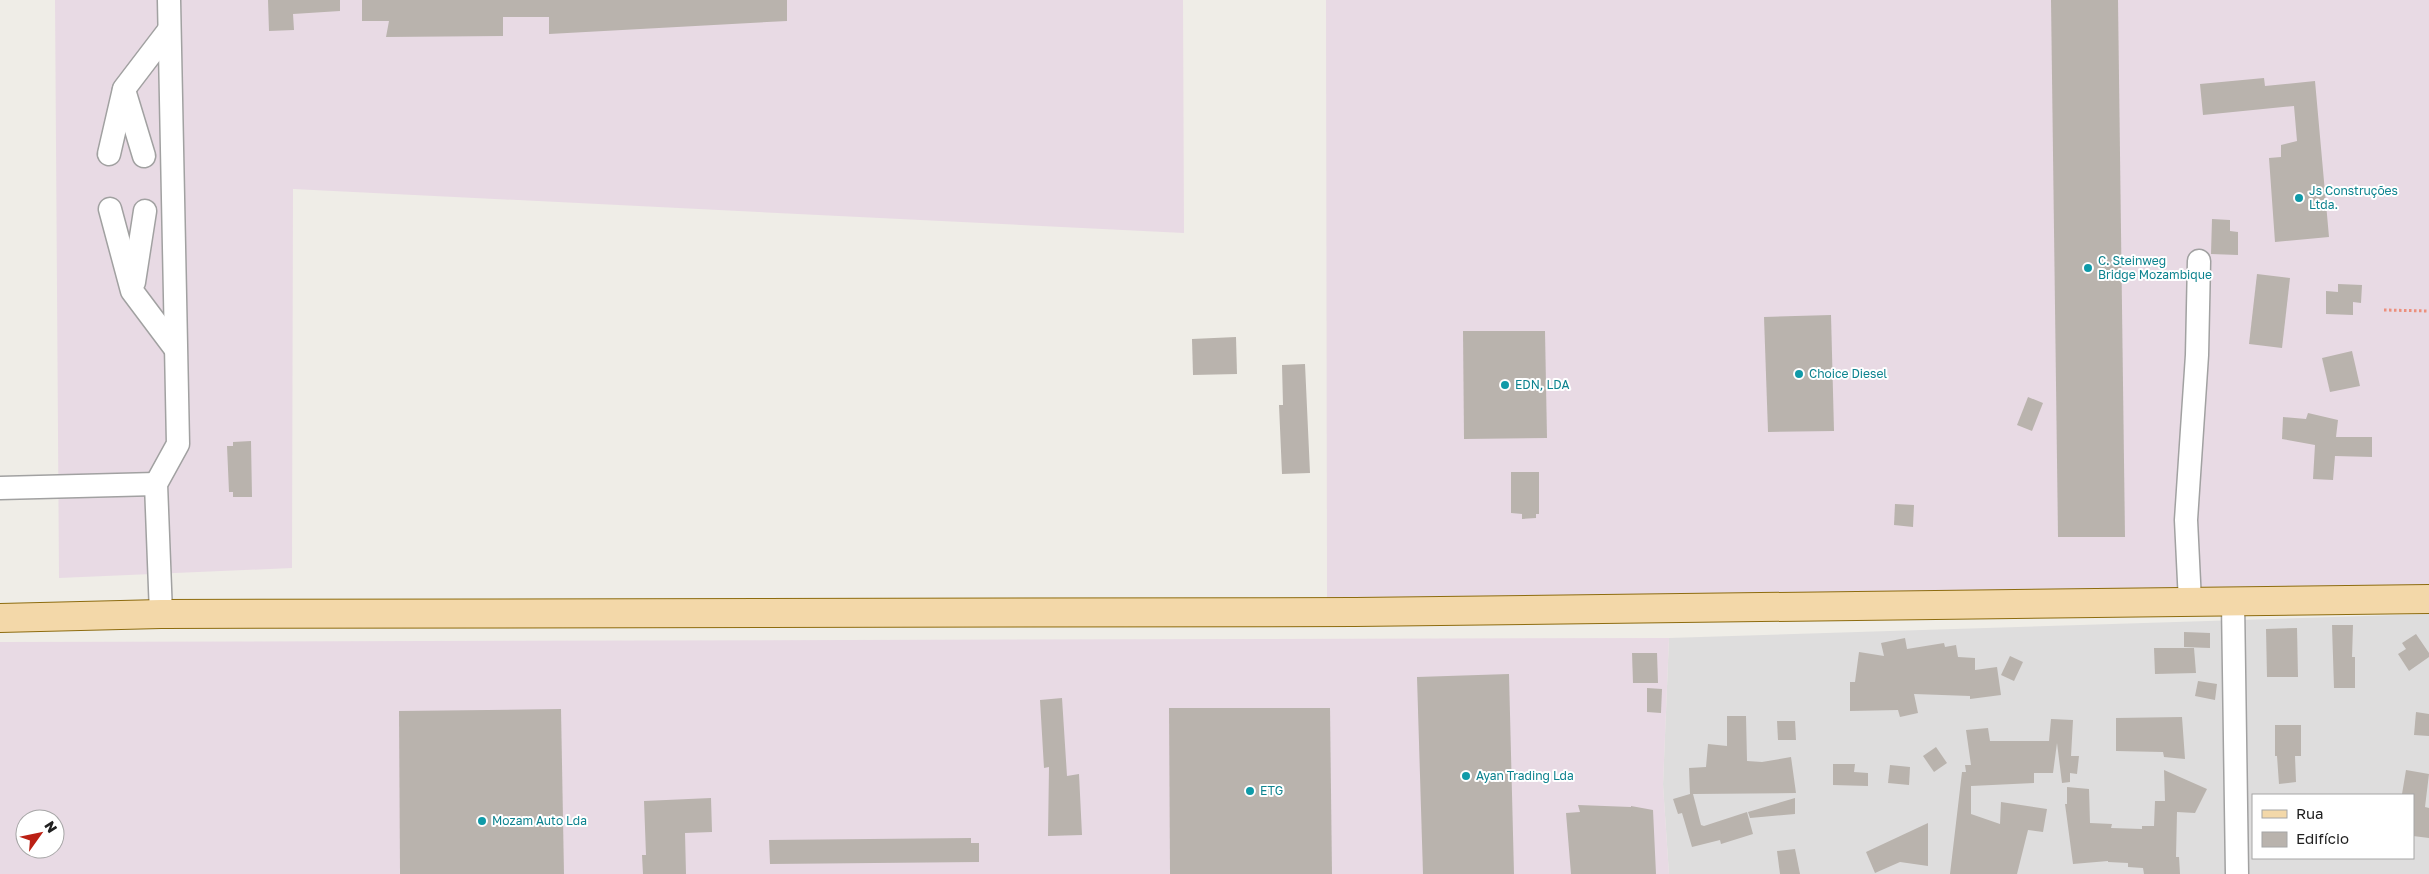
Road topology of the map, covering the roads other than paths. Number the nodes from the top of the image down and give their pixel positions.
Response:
1 (169, 0) edge
2 (169, 30) junction
3 (124, 89) junction
4 (109, 154) dead end
5 (144, 156) dead end
6 (110, 209) dead end
7 (145, 211) dead end
8 (2199, 261) dead end
9 (132, 291) junction
10 (174, 346) junction
11 (156, 484) junction
12 (0, 488) edge
13 (2429, 599) edge
14 (2190, 602) junction
15 (2233, 602) junction
16 (161, 614) junction
17 (0, 618) edge
18 (2237, 874) edge

1 - 2 street
2 - 3 street
2 - 10 street
3 - 4 street
3 - 5 street
6 - 9 street
7 - 9 street
8 - 14 street
9 - 10 street
10 - 11 street
11 - 12 street
11 - 16 street
13 - 15 main road
14 - 15 main road
14 - 16 main road
15 - 18 street
16 - 17 main road

